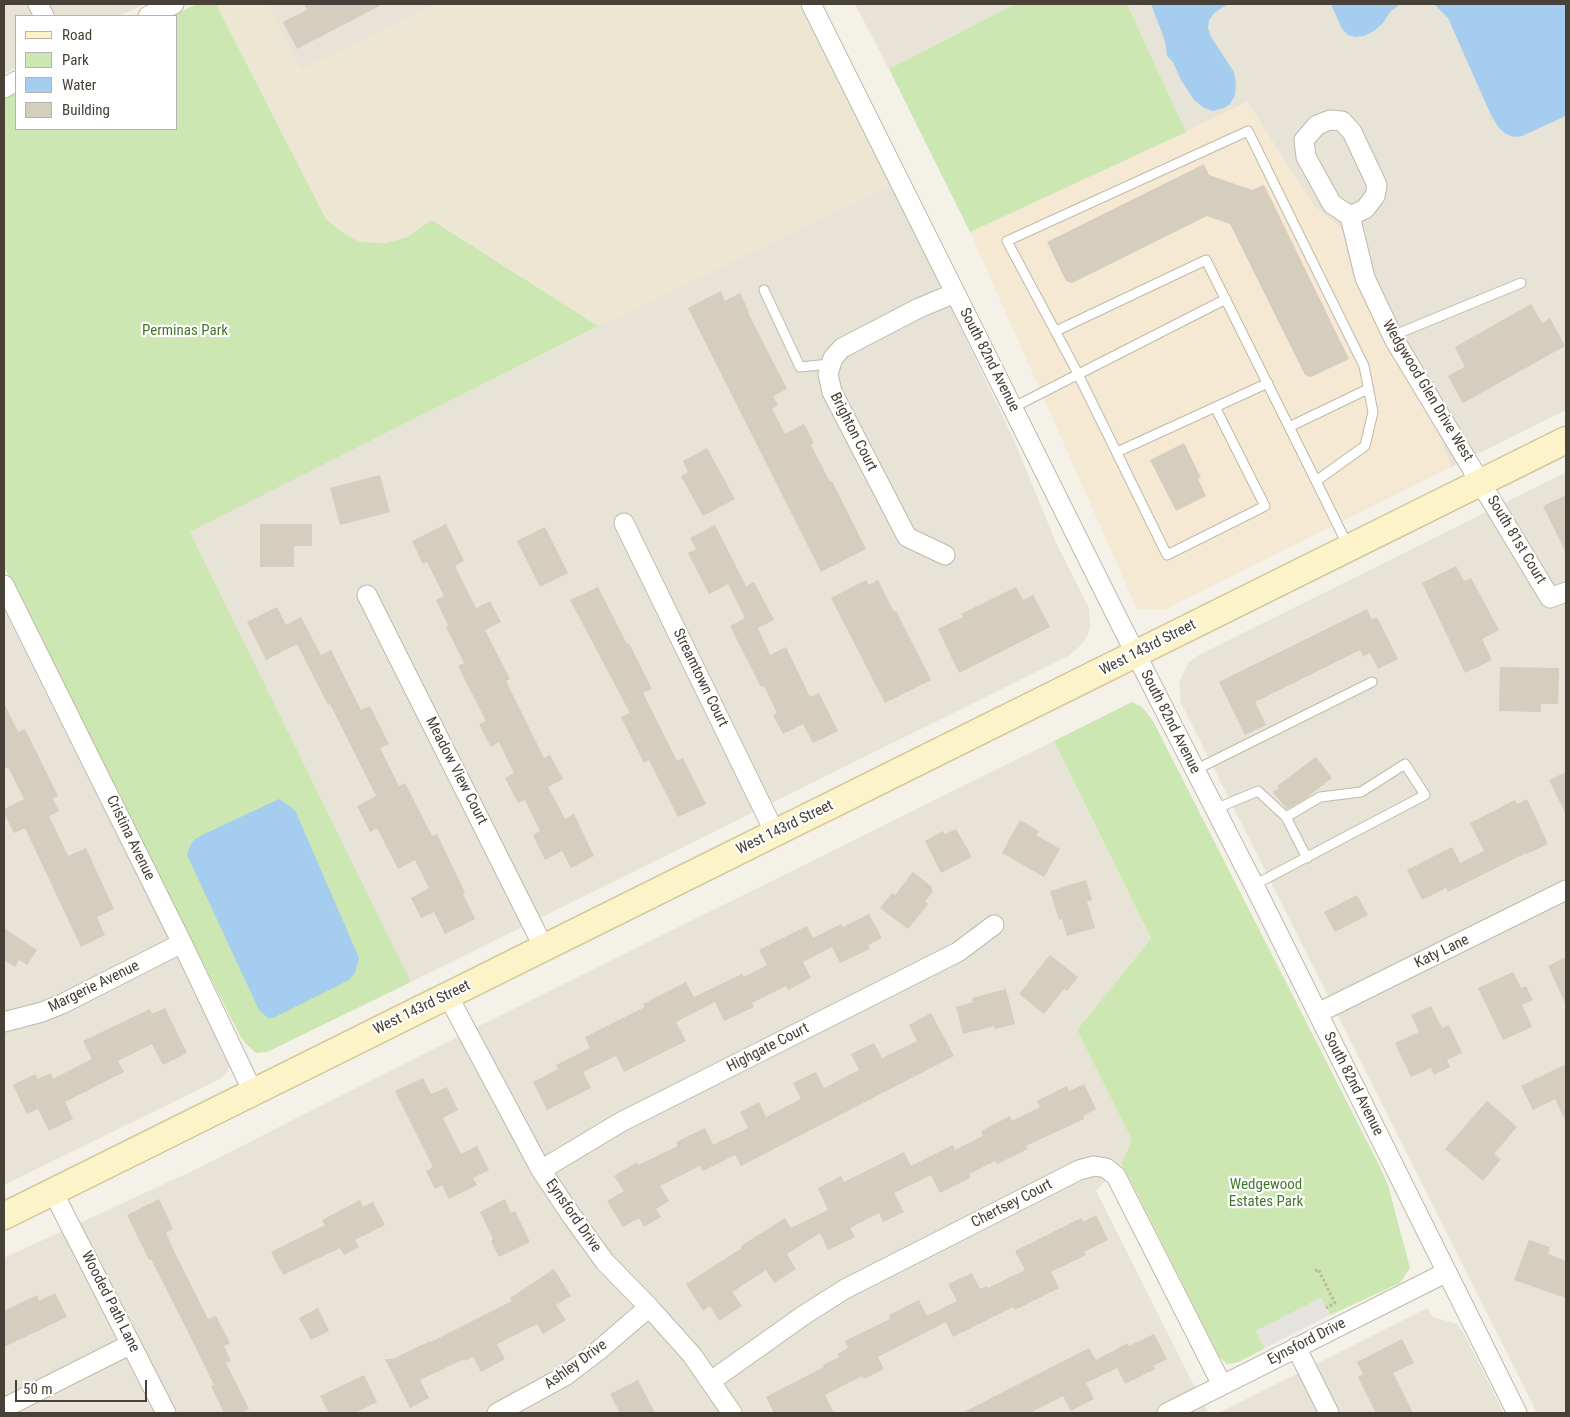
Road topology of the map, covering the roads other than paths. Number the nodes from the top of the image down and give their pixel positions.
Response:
1 (174, 4) edge
2 (811, 4) edge
3 (150, 15) edge
4 (15, 82) edge
5 (4, 88) edge
6 (1350, 216) junction
7 (1521, 283) dead end
8 (764, 290) dead end
9 (955, 293) junction
10 (1226, 299) junction
11 (1056, 332) junction
12 (1392, 336) junction
13 (830, 364) junction
14 (1078, 375) junction
15 (1268, 383) junction
16 (1368, 389) junction
17 (1215, 407) junction
18 (1012, 408) junction
19 (1289, 428) junction
20 (1566, 440) edge
21 (1117, 452) junction
22 (1316, 481) junction
23 (1481, 482) junction
24 (624, 523) dead end
25 (1349, 548) junction
26 (945, 554) dead end
27 (4, 585) edge
28 (367, 595) dead end
29 (1558, 595) edge
30 (1135, 654) junction
31 (1372, 682) dead end
32 (1195, 770) junction
33 (1215, 809) junction
34 (1286, 817) junction
35 (775, 833) junction
36 (1307, 858) junction
37 (1254, 885) junction
38 (1566, 890) edge
39 (994, 925) dead end
40 (182, 944) junction
41 (544, 948) junction
42 (448, 996) junction
43 (1318, 1013) junction
44 (4, 1022) edge
45 (254, 1092) junction
46 (541, 1170) junction
47 (53, 1192) junction
48 (4, 1216) edge
49 (1447, 1272) junction
50 (649, 1307) junction
51 (131, 1344) junction
52 (1296, 1347) junction
53 (711, 1381) junction
54 (1222, 1385) junction
55 (4, 1408) edge
56 (166, 1413) edge
57 (497, 1413) edge
58 (732, 1413) edge
59 (1167, 1413) edge
60 (1329, 1413) edge
61 (1517, 1413) edge

1 - 3 street
2 - 9 street, South 82nd Avenue
4 - 5 street
6 - 6 street
6 - 12 street, Wedgwood Glen Drive West
7 - 12 lane
8 - 13 lane
9 - 13 street
9 - 18 street, South 82nd Avenue
10 - 11 lane
10 - 14 lane
10 - 15 lane
11 - 14 lane
11 - 16 lane
12 - 23 street, Wedgwood Glen Drive West
13 - 26 street, Brighton Court
14 - 18 lane
14 - 21 lane
15 - 17 lane
15 - 19 lane
16 - 19 lane
16 - 22 lane
17 - 21 lane
17 - 21 lane
18 - 30 street, South 82nd Avenue
19 - 22 lane
20 - 23 main road, West 143rd Street
22 - 25 lane
23 - 25 main road, West 143rd Street
23 - 29 street, South 81st Court
24 - 35 street, Streamtown Court
25 - 30 main road, West 143rd Street
27 - 40 street, Cristina Avenue
28 - 41 street, Meadow View Court
30 - 32 street, South 82nd Avenue
30 - 35 main road, West 143rd Street
31 - 32 lane
32 - 33 street, South 82nd Avenue
33 - 34 lane
33 - 37 street, South 82nd Avenue
34 - 36 lane
34 - 36 lane
35 - 41 main road, West 143rd Street
36 - 37 lane
37 - 43 street, South 82nd Avenue
38 - 43 street, Katy Lane
39 - 46 street, Highgate Court
40 - 44 street, Margerie Avenue
40 - 45 street, Cristina Avenue
41 - 42 main road, West 143rd Street
42 - 45 main road, West 143rd Street
42 - 46 street, Eynsford Drive
43 - 49 street, South 82nd Avenue
45 - 47 main road, West 143rd Street
46 - 50 street, Eynsford Drive
47 - 48 main road, West 143rd Street
47 - 51 street, Wooded Path Lane
49 - 52 street, Eynsford Drive
49 - 61 street, South 82nd Avenue
50 - 53 street, Eynsford Drive
50 - 57 street, Ashley Drive
51 - 55 street
51 - 56 street, Wooded Path Lane
52 - 54 street, Eynsford Drive
52 - 60 street
53 - 54 street, Chertsey Court
53 - 58 street, Eynsford Drive
54 - 59 street, Eynsford Drive

